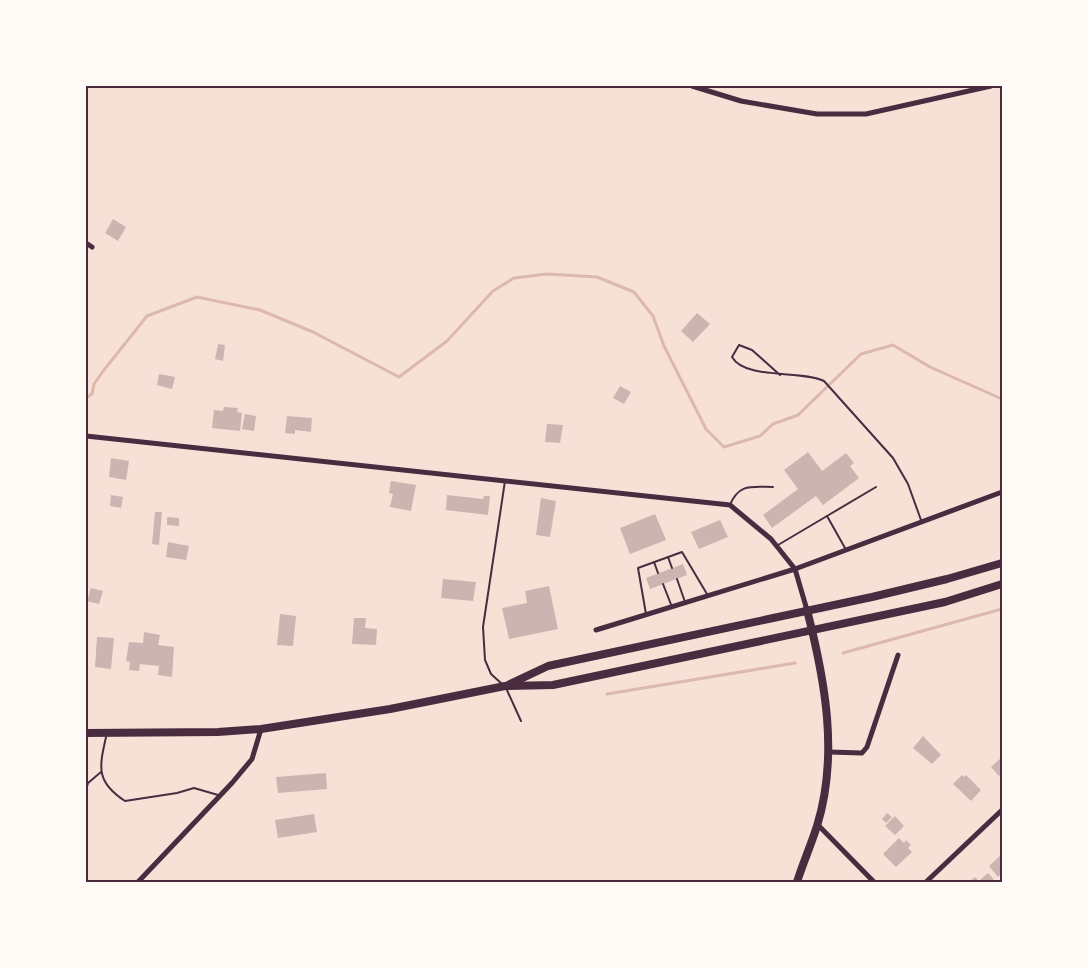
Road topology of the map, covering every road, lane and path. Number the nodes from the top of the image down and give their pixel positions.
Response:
1 (692, 86) edge
2 (992, 86) edge
3 (86, 243) edge
4 (92, 246) dead end
5 (780, 375) junction
6 (86, 436) edge
7 (505, 481) junction
8 (773, 487) dead end
9 (876, 487) dead end
10 (1002, 492) edge
11 (730, 506) junction
12 (827, 516) junction
13 (922, 522) junction
14 (776, 546) junction
15 (846, 550) junction
16 (668, 557) junction
17 (654, 562) junction
18 (1002, 563) edge
19 (672, 568) dead end
20 (795, 569) junction
21 (658, 573) dead end
22 (677, 579) dead end
23 (663, 584) dead end
24 (1002, 585) edge
25 (708, 596) junction
26 (686, 603) junction
27 (673, 607) junction
28 (807, 610) junction
29 (646, 615) junction
30 (596, 630) dead end
31 (812, 631) junction
32 (898, 655) dead end
33 (505, 686) junction
34 (521, 721) dead end
35 (261, 729) junction
36 (86, 733) edge
37 (107, 734) junction
38 (829, 752) junction
39 (101, 771) junction
40 (86, 790) edge
41 (220, 796) junction
42 (1002, 811) edge
43 (818, 825) junction
44 (138, 882) edge
45 (797, 882) edge
46 (874, 882) edge
47 (926, 882) edge

1 - 2 street
3 - 4 street
5 - 5 lane
5 - 13 lane
6 - 7 street
7 - 11 street
7 - 33 lane
8 - 11 lane
9 - 12 lane
10 - 13 street
11 - 14 street
12 - 14 lane
12 - 15 lane
13 - 15 street
14 - 20 street
15 - 20 street
16 - 17 lane
16 - 19 lane
16 - 25 lane
17 - 21 lane
17 - 29 lane
18 - 28 highway
20 - 25 street
20 - 28 street
22 - 26 lane
23 - 27 lane
24 - 31 highway
25 - 26 street
26 - 27 street
27 - 29 street
28 - 31 main road
28 - 33 highway
29 - 30 street
31 - 33 highway
31 - 38 main road
32 - 38 street
33 - 34 lane
33 - 35 highway
35 - 37 highway
35 - 41 street
36 - 37 highway
37 - 39 lane
38 - 43 main road
39 - 40 lane
39 - 41 lane
41 - 44 street
42 - 47 street
43 - 45 main road
43 - 46 street

